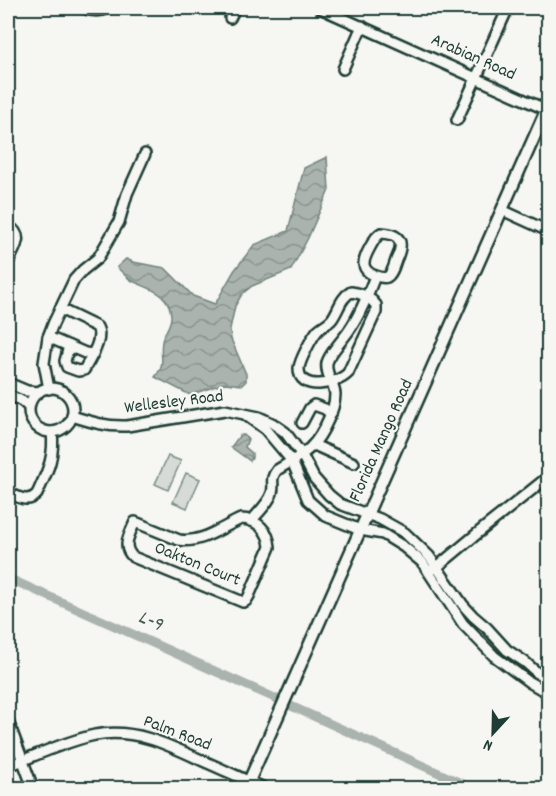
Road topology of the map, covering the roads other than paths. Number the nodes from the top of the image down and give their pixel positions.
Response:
1 (83, 8) edge
2 (110, 8) edge
3 (235, 8) edge
4 (320, 8) edge
5 (508, 8) edge
6 (230, 18) dead end
7 (362, 27) junction
8 (344, 69) dead end
9 (476, 78) junction
10 (548, 108) edge
11 (457, 120) dead end
12 (145, 154) dead end
13 (502, 210) junction
14 (8, 226) edge
15 (549, 231) edge
16 (8, 262) edge
17 (375, 276) junction
18 (366, 297) junction
19 (60, 309) junction
20 (48, 337) junction
21 (69, 346) junction
22 (93, 354) junction
23 (332, 382) junction
24 (8, 383) edge
25 (49, 388) junction
26 (39, 392) junction
27 (8, 394) edge
28 (29, 407) junction
29 (245, 414) junction
30 (331, 414) junction
31 (72, 416) junction
32 (302, 423) dead end
33 (52, 432) junction
34 (314, 445) junction
35 (302, 455) junction
36 (292, 461) junction
37 (354, 463) dead end
38 (549, 477) edge
39 (8, 492) edge
40 (367, 515) junction
41 (251, 520) junction
42 (360, 530) junction
43 (432, 569) junction
44 (549, 681) edge
45 (549, 693) edge
46 (8, 721) edge
47 (23, 760) junction
48 (8, 766) edge
49 (248, 785) edge
50 (33, 789) edge
51 (264, 789) edge

1 - 2 street
3 - 6 street
4 - 7 street, Arabian Road
5 - 9 street
7 - 8 street
7 - 9 street, Arabian Road
9 - 10 street, Arabian Road
9 - 11 street
10 - 13 street, Florida Mango Road
12 - 19 street
13 - 15 street
13 - 40 street, Florida Mango Road
14 - 16 street
17 - 17 street
17 - 18 street
18 - 23 street
18 - 23 street
18 - 23 street
19 - 20 street
19 - 22 street
20 - 21 street
20 - 25 street
21 - 22 street
21 - 22 street
23 - 30 street
24 - 26 street
25 - 26 street
25 - 31 street
26 - 28 street
27 - 28 street
28 - 33 street
29 - 31 street, Wellesley Road
29 - 35 street, Wellesley Road
29 - 36 street, Wellesley Road
30 - 32 street
30 - 34 street
31 - 33 street
33 - 39 street
34 - 35 street
34 - 37 street
35 - 36 street
35 - 40 street, Wellesley Road
36 - 41 street
36 - 42 street, Wellesley Road
38 - 43 street
40 - 42 street, Florida Mango Road
40 - 43 street, Wellesley Road
41 - 41 street, Oakton Court
42 - 43 street, Wellesley Road
42 - 49 street, Florida Mango Road
43 - 44 street
43 - 45 street
46 - 47 street
47 - 48 street, Palm Road
47 - 49 street, Palm Road
47 - 50 street
49 - 51 street, Palm Road

